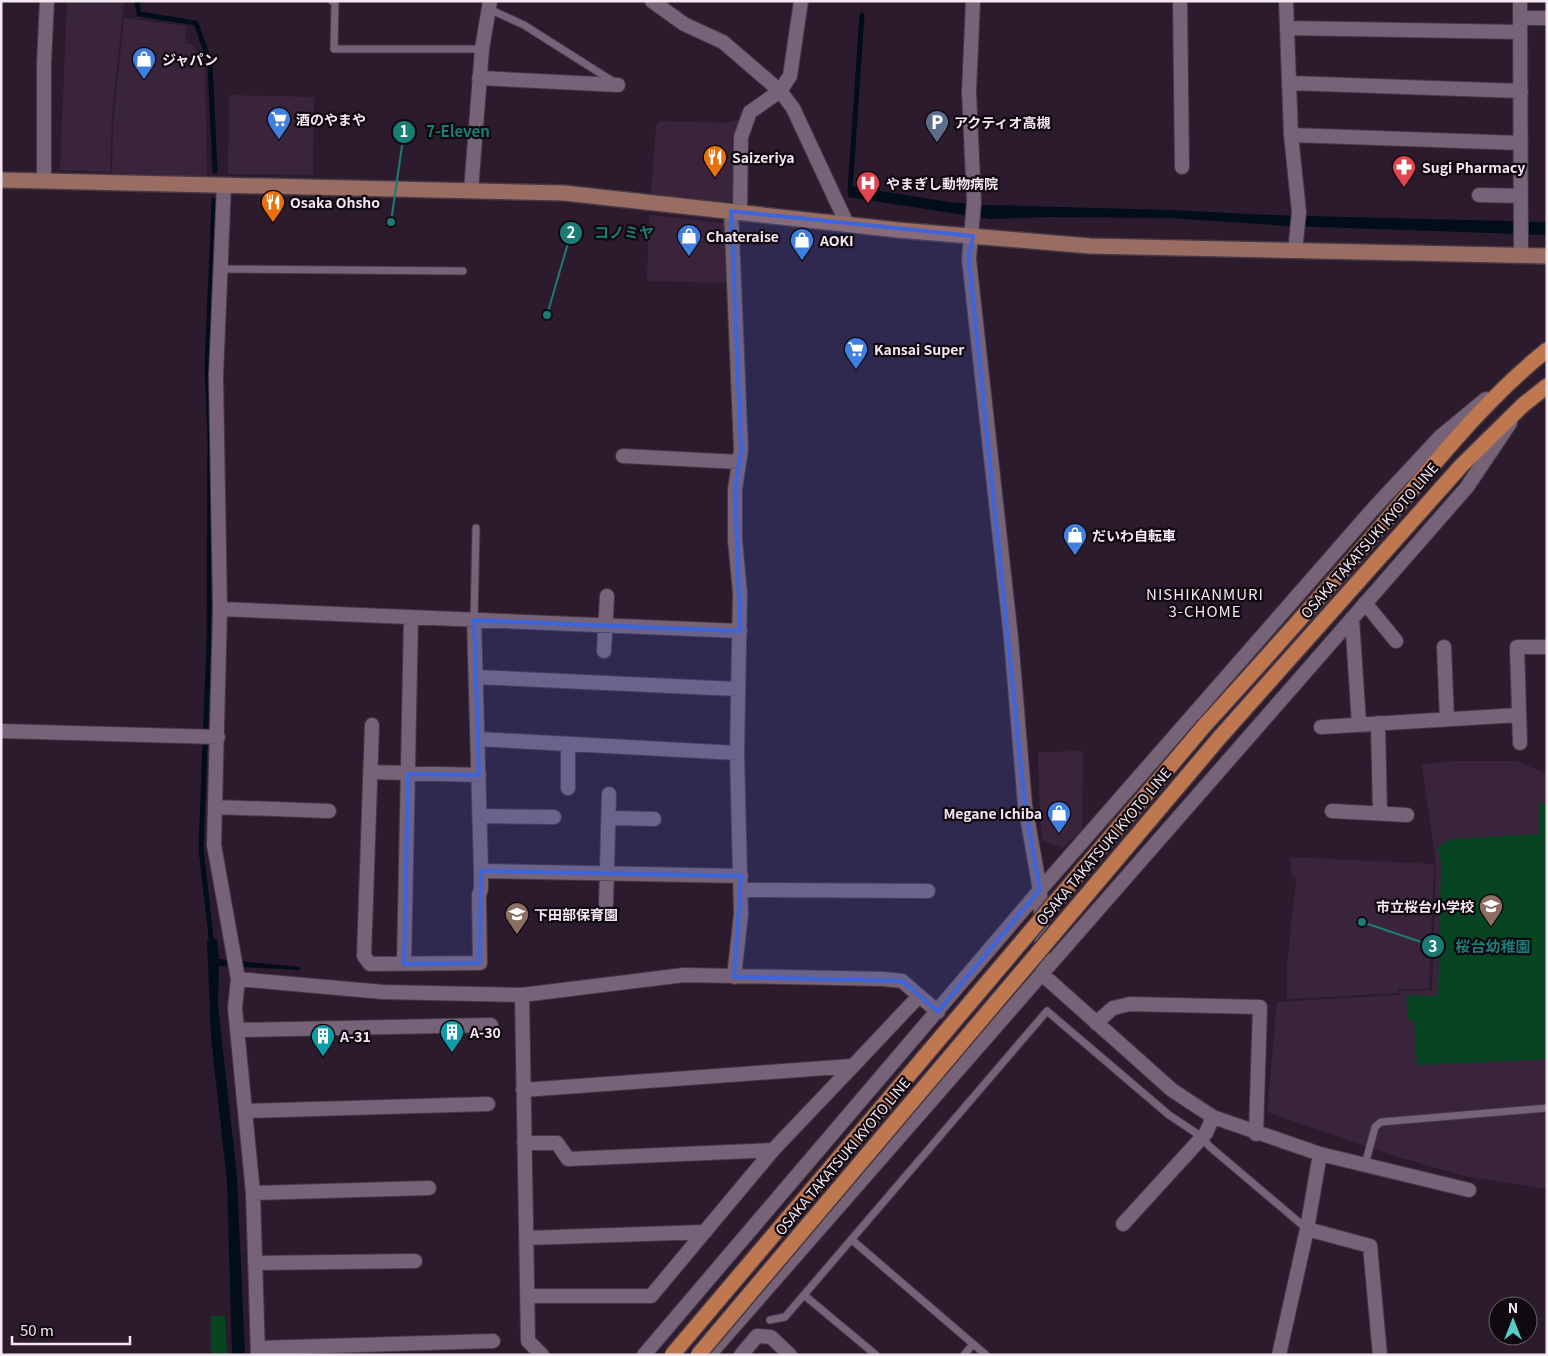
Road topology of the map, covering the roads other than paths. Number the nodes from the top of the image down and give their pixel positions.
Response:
1 (47, 1) edge
2 (332, 1) edge
3 (801, 1) edge
4 (973, 1) edge
5 (1180, 1) edge
6 (1286, 1) edge
7 (1520, 1) edge
8 (653, 2) edge
9 (490, 5) edge
10 (1547, 18) edge
11 (1520, 25) junction
12 (1287, 28) junction
13 (482, 49) junction
14 (479, 78) junction
15 (1289, 82) junction
16 (618, 85) joint
17 (780, 91) junction
18 (1521, 91) junction
19 (1291, 135) junction
20 (1520, 143) junction
21 (1182, 167) dead end
22 (1, 180) edge
23 (44, 180) junction
24 (224, 185) junction
25 (471, 191) junction
26 (1479, 195) dead end
27 (1521, 196) junction
28 (736, 212) junction
29 (847, 224) junction
30 (973, 229) junction
31 (1295, 251) junction
32 (1521, 255) junction
33 (1547, 256) edge
34 (220, 269) junction
35 (463, 271) dead end
36 (1547, 350) edge
37 (1522, 370) junction
38 (1547, 386) edge
39 (1523, 405) junction
40 (622, 456) dead end
41 (739, 462) junction
42 (476, 528) dead end
43 (607, 596) dead end
44 (1365, 603) junction
45 (220, 609) junction
46 (411, 617) junction
47 (1352, 618) junction
48 (474, 620) junction
49 (605, 626) junction
50 (740, 631) junction
51 (1396, 641) dead end
52 (1444, 647) dead end
53 (1547, 647) edge
54 (604, 651) dead end
55 (476, 677) junction
56 (737, 689) junction
57 (1519, 715) junction
58 (1446, 719) junction
59 (1378, 723) junction
60 (1359, 724) junction
61 (372, 725) dead end
62 (1321, 726) dead end
63 (1, 731) edge
64 (209, 737) junction
65 (478, 739) junction
66 (1520, 743) dead end
67 (568, 744) junction
68 (737, 753) junction
69 (370, 772) junction
70 (408, 774) junction
71 (479, 775) junction
72 (568, 788) dead end
73 (609, 794) dead end
74 (215, 807) junction
75 (329, 811) dead end
76 (1332, 811) dead end
77 (1380, 812) junction
78 (1407, 815) dead end
79 (480, 816) junction
80 (554, 817) dead end
81 (608, 818) junction
82 (654, 819) dead end
83 (481, 871) junction
84 (606, 874) junction
85 (741, 883) junction
86 (1040, 890) junction
87 (928, 891) dead end
88 (606, 904) dead end
89 (404, 964) junction
90 (237, 968) junction
91 (1043, 975) junction
92 (734, 977) junction
93 (522, 995) junction
94 (918, 996) junction
95 (938, 1012) junction
96 (1096, 1023) junction
97 (491, 1025) dead end
98 (237, 1030) junction
99 (853, 1066) junction
100 (523, 1090) junction
101 (488, 1104) dead end
102 (1547, 1108) edge
103 (245, 1111) junction
104 (1213, 1117) junction
105 (1256, 1134) junction
106 (1202, 1137) junction
107 (524, 1143) junction
108 (773, 1150) junction
109 (1320, 1154) junction
110 (1365, 1165) junction
111 (429, 1188) dead end
112 (1469, 1190) dead end
113 (253, 1193) junction
114 (1123, 1224) dead end
115 (1307, 1229) junction
116 (705, 1232) junction
117 (526, 1238) junction
118 (852, 1240) junction
119 (415, 1261) dead end
120 (255, 1263) junction
121 (804, 1295) junction
122 (527, 1296) junction
123 (770, 1320) dead end
124 (493, 1341) dead end
125 (973, 1344) junction
126 (258, 1351) edge
127 (542, 1355) edge
128 (644, 1355) edge
129 (672, 1355) edge
130 (698, 1355) edge
131 (709, 1355) edge
132 (741, 1355) edge
133 (790, 1355) edge
134 (876, 1355) edge
135 (964, 1355) edge
136 (986, 1355) edge
137 (1280, 1355) edge
138 (1380, 1355) edge

1 - 23 street
2 - 13 lane
3 - 17 street
4 - 30 street
5 - 21 street
6 - 12 street
7 - 11 street
8 - 17 street
9 - 13 street
9 - 16 lane
10 - 11 street
11 - 12 street
11 - 18 street
12 - 15 street
13 - 14 street
14 - 16 street
14 - 25 street
15 - 18 street
15 - 19 street
17 - 28 street
17 - 29 street
18 - 20 street
19 - 20 street
19 - 31 street
20 - 27 street
22 - 23 street
23 - 24 street
24 - 25 street
24 - 34 street
25 - 28 street
26 - 27 street
27 - 32 street
28 - 29 street
28 - 41 street
29 - 30 street
30 - 31 street
30 - 86 street
31 - 32 street
32 - 33 street
34 - 35 lane
34 - 45 street
36 - 37 main road, OSAKA TAKATSUKI KYOTO LINE
37 - 86 street
37 - 129 main road, OSAKA TAKATSUKI KYOTO LINE, bridge
38 - 39 main road, OSAKA TAKATSUKI KYOTO LINE
39 - 44 street
39 - 130 main road, OSAKA TAKATSUKI KYOTO LINE, bridge
40 - 41 street
41 - 50 street
42 - 48 lane
43 - 49 street
44 - 47 street
44 - 51 street
45 - 46 street
45 - 64 street
46 - 48 street
46 - 70 street
47 - 60 street
47 - 91 street
48 - 49 street
48 - 55 street
49 - 50 street
49 - 54 street
50 - 56 street
52 - 58 street
53 - 57 street
55 - 56 street
55 - 65 street
56 - 68 street
57 - 58 street
57 - 66 street
58 - 59 street
59 - 60 street
59 - 77 street
60 - 62 street
61 - 69 street
63 - 64 street
64 - 74 street
65 - 67 street
65 - 71 street
67 - 68 street
67 - 72 street
68 - 85 street
69 - 70 street
69 - 89 street
70 - 71 street
70 - 89 street
71 - 79 street
73 - 81 street
74 - 75 street
74 - 90 street
76 - 77 street
77 - 78 street
79 - 80 street
79 - 83 street
81 - 82 street
81 - 84 street
83 - 84 street
83 - 89 street
84 - 85 street
84 - 88 street
85 - 87 street
85 - 92 street
86 - 91 street
86 - 95 street
90 - 93 street
90 - 98 street
91 - 96 street
91 - 131 street
92 - 93 street
92 - 94 street
93 - 100 street
94 - 95 street
94 - 99 street
95 - 128 street
96 - 104 street
96 - 105 street
97 - 98 street
98 - 103 street
99 - 100 street
99 - 108 street
100 - 107 street
101 - 103 street
102 - 110 lane
103 - 113 street
104 - 105 street
104 - 106 street
105 - 109 street
106 - 114 street
106 - 115 lane
106 - 118 lane
107 - 108 street
107 - 117 street
108 - 116 street
109 - 110 street
109 - 115 street
110 - 112 street
111 - 113 street
113 - 120 street
115 - 137 street
115 - 138 street
116 - 117 street
116 - 122 street
117 - 122 street
118 - 121 lane
118 - 125 lane
119 - 120 street
120 - 126 street
121 - 123 lane
121 - 134 lane
122 - 127 street
124 - 126 street
125 - 135 lane
125 - 136 lane
132 - 133 street

